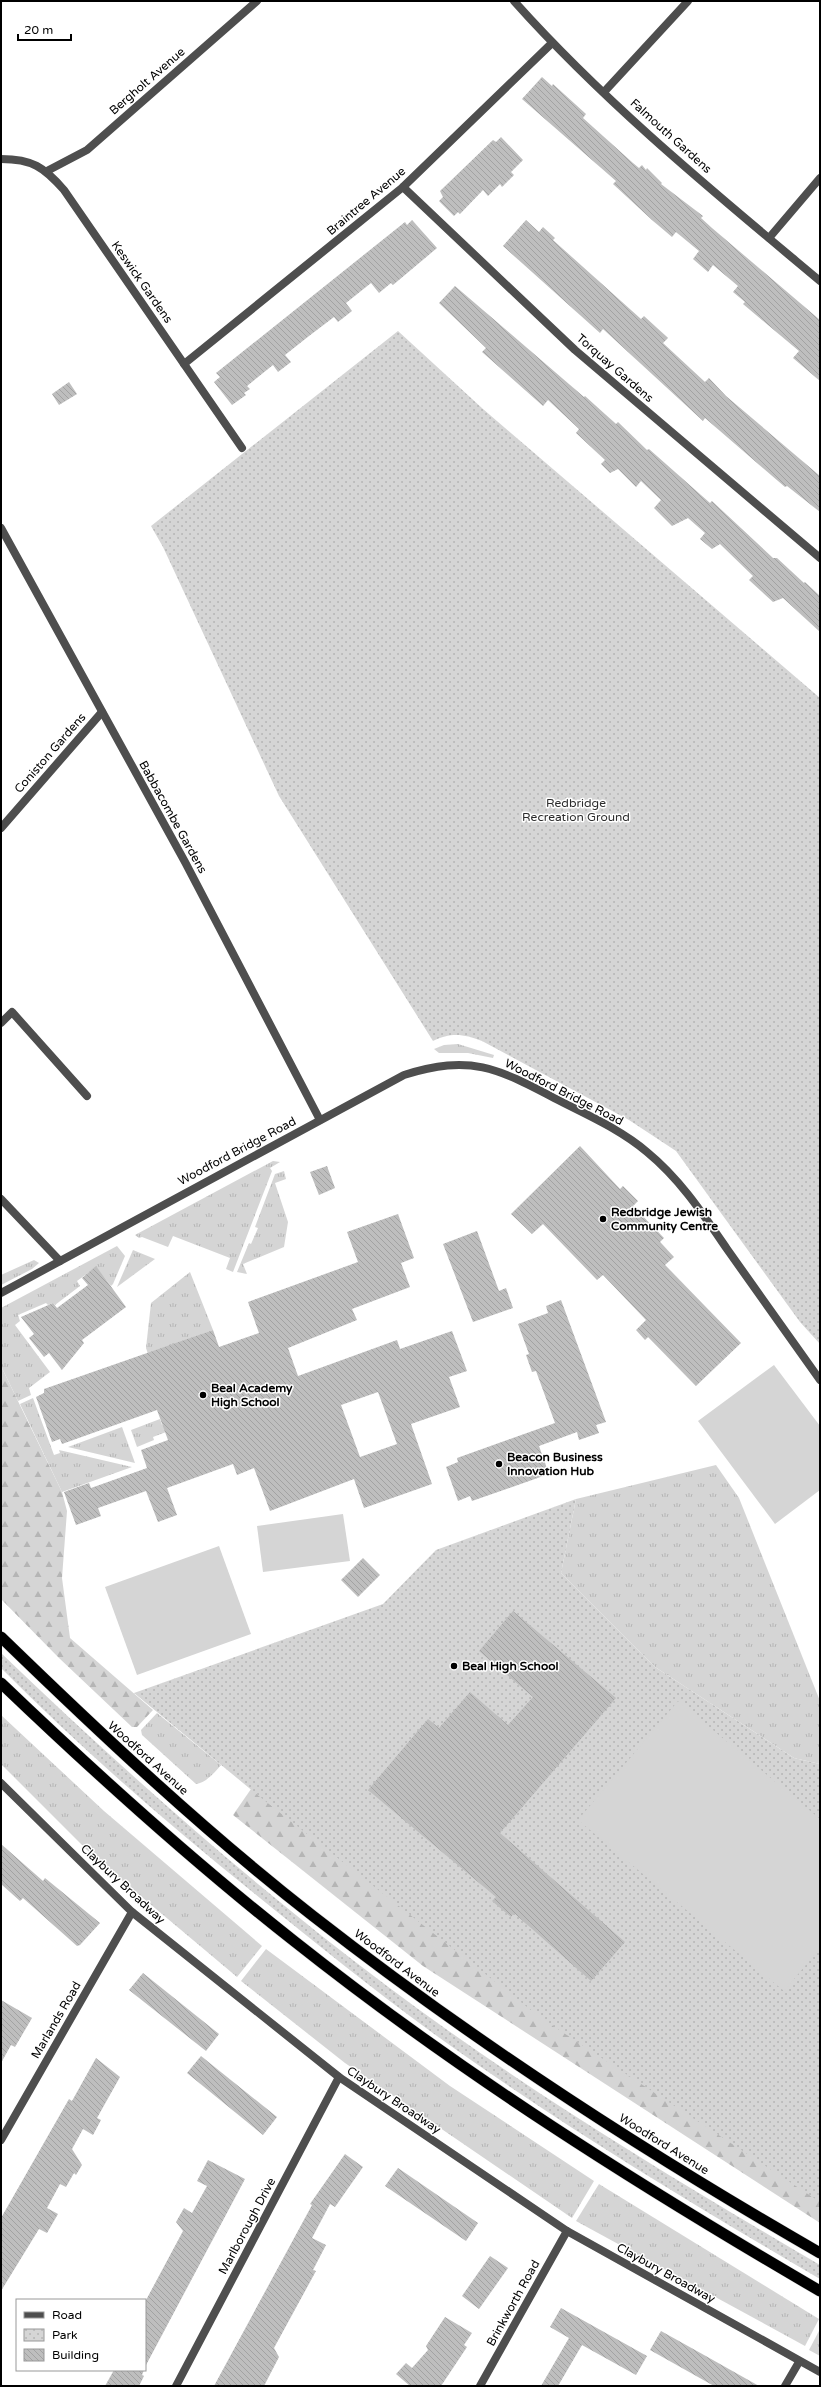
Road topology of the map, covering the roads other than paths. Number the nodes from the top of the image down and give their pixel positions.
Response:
1 (257, 1) edge
2 (514, 1) edge
3 (688, 1) edge
4 (552, 43) junction
5 (604, 92) junction
6 (1, 159) edge
7 (47, 171) junction
8 (820, 178) edge
9 (403, 188) junction
10 (769, 238) junction
11 (820, 281) edge
12 (184, 364) junction
13 (242, 448) dead end
14 (1, 528) edge
15 (820, 558) edge
16 (102, 712) junction
17 (1, 828) edge
18 (1, 1023) edge
19 (87, 1096) dead end
20 (320, 1120) junction
21 (1, 1199) edge
22 (60, 1261) junction
23 (1, 1293) edge
24 (820, 1380) edge
25 (1, 1637) edge
26 (1, 1683) edge
27 (1, 1783) edge
28 (132, 1912) junction
29 (339, 2077) junction
30 (1, 2140) edge
31 (567, 2232) junction
32 (820, 2253) edge
33 (820, 2291) edge
34 (799, 2362) junction
35 (820, 2372) edge
36 (176, 2386) edge
37 (480, 2386) edge
38 (785, 2386) edge

1 - 7 street, Bergholt Avenue
2 - 4 street, Falmouth Gardens
3 - 5 street
4 - 5 street, Falmouth Gardens
4 - 9 street, Braintree Avenue
5 - 10 street, Falmouth Gardens
6 - 7 street, Keswick Gardens
7 - 12 street, Keswick Gardens
8 - 10 street
9 - 12 street, Braintree Avenue
9 - 15 street, Torquay Gardens
10 - 11 street, Falmouth Gardens
12 - 13 street, Keswick Gardens
14 - 16 street, Babbacombe Gardens
16 - 17 street, Coniston Gardens
16 - 20 street, Babbacombe Gardens
18 - 19 street
20 - 22 street, Woodford Bridge Road
20 - 24 street, Woodford Bridge Road
21 - 22 street
22 - 23 street, Woodford Bridge Road
25 - 32 highway, Woodford Avenue
26 - 33 highway
27 - 28 street, Claybury Broadway
28 - 29 street, Claybury Broadway
28 - 30 street, Marlands Road
29 - 31 street, Claybury Broadway
29 - 36 street, Marlborough Drive
31 - 34 street, Claybury Broadway
31 - 37 street, Brinkworth Road
34 - 35 street, Claybury Broadway
34 - 38 street

